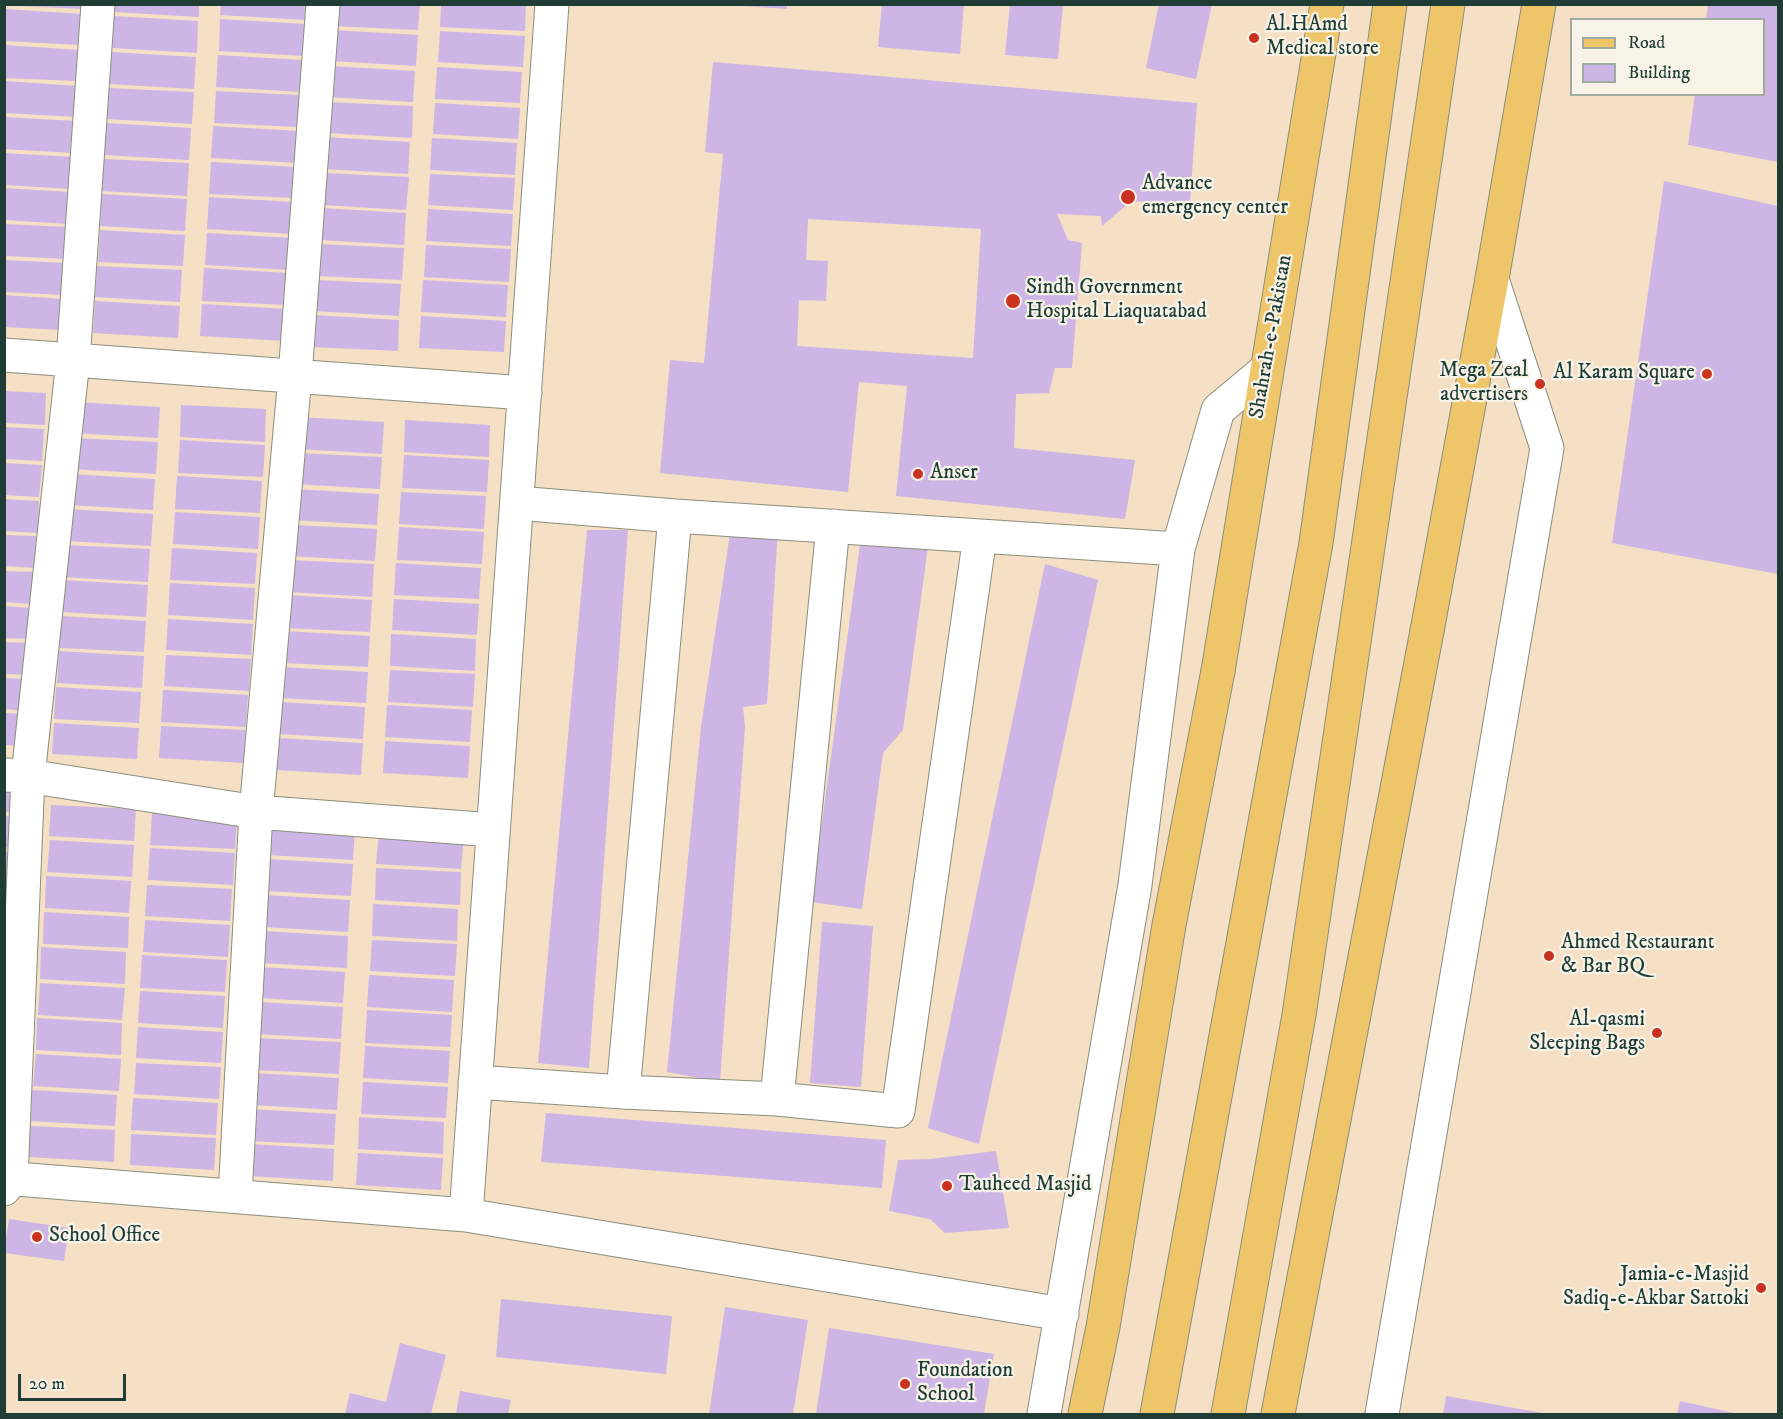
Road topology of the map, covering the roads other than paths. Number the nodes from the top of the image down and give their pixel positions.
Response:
1 (98, 4) edge
2 (323, 4) edge
3 (552, 4) edge
4 (1327, 4) edge
5 (1390, 4) edge
6 (1448, 4) edge
7 (1539, 4) edge
8 (1492, 279) junction
9 (4, 355) edge
10 (73, 360) junction
11 (1266, 370) junction
12 (295, 376) junction
13 (525, 393) junction
14 (517, 504) junction
15 (675, 516) junction
16 (833, 526) junction
17 (980, 536) junction
18 (1178, 549) junction
19 (16, 775) edge
20 (256, 812) junction
21 (493, 830) junction
22 (475, 1082) junction
23 (623, 1092) junction
24 (777, 1099) junction
25 (7, 1182) edge
26 (235, 1196) junction
27 (466, 1215) junction
28 (1062, 1314) junction
29 (1044, 1414) edge
30 (1085, 1414) edge
31 (1157, 1414) edge
32 (1228, 1414) edge
33 (1278, 1414) edge
34 (1382, 1414) edge

1 - 10 street
2 - 12 street
3 - 13 street
4 - 11 main road, Shahrah-e-Pakistan
5 - 31 main road
6 - 32 main road
7 - 8 main road
8 - 33 main road
8 - 34 street
9 - 10 street
10 - 12 street
10 - 19 street
11 - 18 street
11 - 30 main road, Shahrah-e-Pakistan
12 - 13 street
12 - 20 street
13 - 14 street
14 - 15 street
14 - 21 street
15 - 16 street
15 - 23 street
16 - 17 street
16 - 24 street
17 - 18 street
17 - 24 street
18 - 28 street
19 - 20 street
19 - 25 street
20 - 21 street
20 - 26 street
21 - 22 street
22 - 23 street
22 - 27 street
23 - 24 street
25 - 26 street
26 - 27 street
27 - 28 street
28 - 29 street

